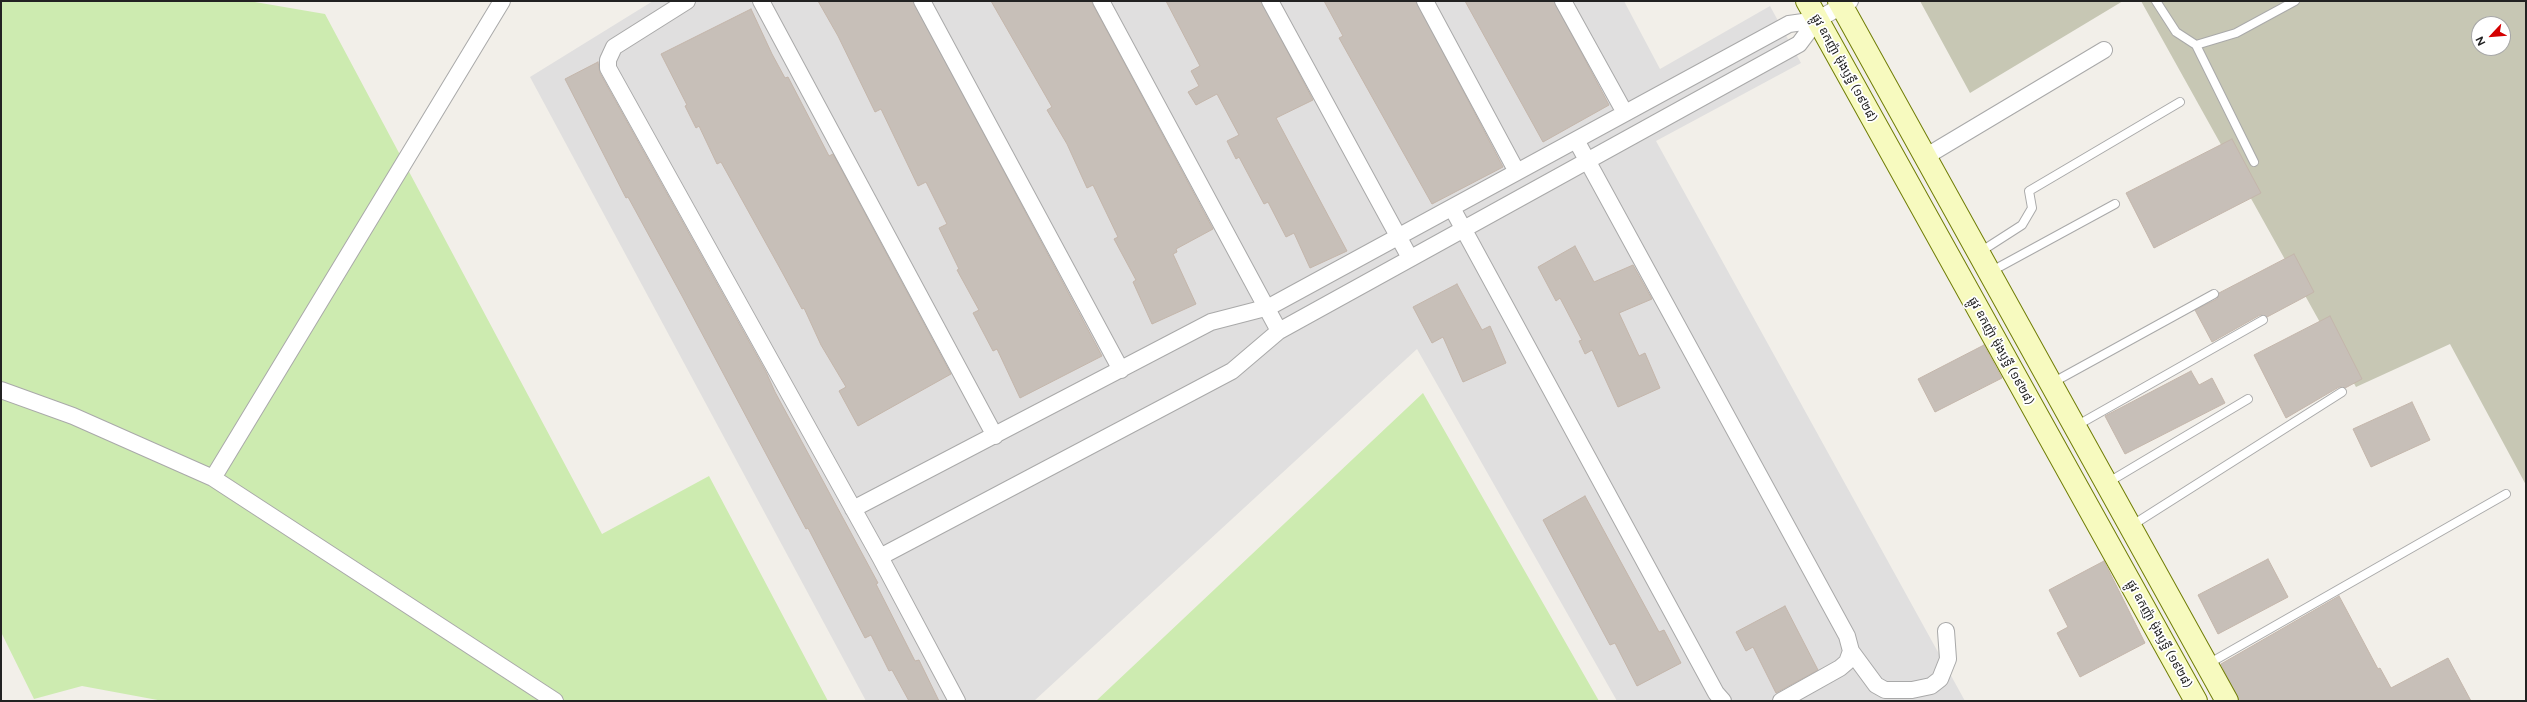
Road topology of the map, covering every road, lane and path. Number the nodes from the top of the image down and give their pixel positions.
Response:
1 (502, 1) edge
2 (687, 1) edge
3 (762, 1) edge
4 (922, 1) edge
5 (1101, 1) edge
6 (1270, 1) edge
7 (1425, 1) edge
8 (1563, 1) edge
9 (1807, 1) edge
10 (2156, 1) edge
11 (2294, 1) edge
12 (1844, 3) edge
13 (1817, 20) junction
14 (2196, 45) junction
15 (2104, 50) dead end
16 (2180, 102) dead end
17 (1625, 113) junction
18 (1576, 140) junction
19 (1925, 157) junction
20 (1586, 162) junction
21 (2254, 162) dead end
22 (1517, 172) junction
23 (2115, 204) dead end
24 (1452, 208) junction
25 (1463, 229) junction
26 (1399, 237) junction
27 (1979, 253) junction
28 (1410, 258) junction
29 (1989, 272) junction
30 (2214, 294) dead end
31 (1269, 307) junction
32 (2263, 320) dead end
33 (1279, 331) junction
34 (1121, 370) junction
35 (2051, 383) junction
36 (1, 390) edge
37 (2342, 392) dead end
38 (2248, 399) dead end
39 (2075, 427) junction
40 (995, 436) junction
41 (213, 478) junction
42 (2107, 483) junction
43 (2506, 494) dead end
44 (853, 509) junction
45 (2131, 527) junction
46 (880, 557) junction
47 (1946, 631) dead end
48 (1851, 651) junction
49 (2207, 664) junction
50 (555, 701) edge
51 (957, 701) edge
52 (1723, 701) edge
53 (1781, 701) edge
54 (2196, 701) edge
55 (2228, 701) edge

1 - 41 street
2 - 44 street
3 - 40 street
4 - 34 street
5 - 31 street
6 - 26 street
7 - 22 street
8 - 17 street
9 - 13 main road, ផ្លូវ ឧកញ៉ា ម៉ុងឫទ្ធី (១៩២៨)
10 - 14 lane
11 - 14 lane
12 - 13 street
12 - 19 main road
13 - 17 street
13 - 20 street
13 - 54 main road, ផ្លូវ ឧកញ៉ា ម៉ុងឫទ្ធី (១៩២៨)
14 - 21 lane
15 - 19 street
16 - 27 lane
17 - 18 street
18 - 20 street
18 - 22 street
19 - 27 main road
20 - 25 street
20 - 48 street
22 - 24 street
23 - 29 lane
24 - 25 street
24 - 26 street
25 - 28 street
25 - 52 street
26 - 28 street
26 - 31 street
27 - 29 main road
28 - 33 street
29 - 35 main road
30 - 35 lane
31 - 33 street
31 - 34 street
32 - 39 lane
33 - 46 street
34 - 40 street
35 - 39 main road
36 - 41 street
37 - 45 lane
38 - 42 lane
39 - 42 main road
40 - 44 street
41 - 50 street
42 - 45 main road
43 - 49 lane
44 - 46 street
45 - 49 main road
46 - 51 street
47 - 48 street
48 - 53 street
49 - 55 main road

